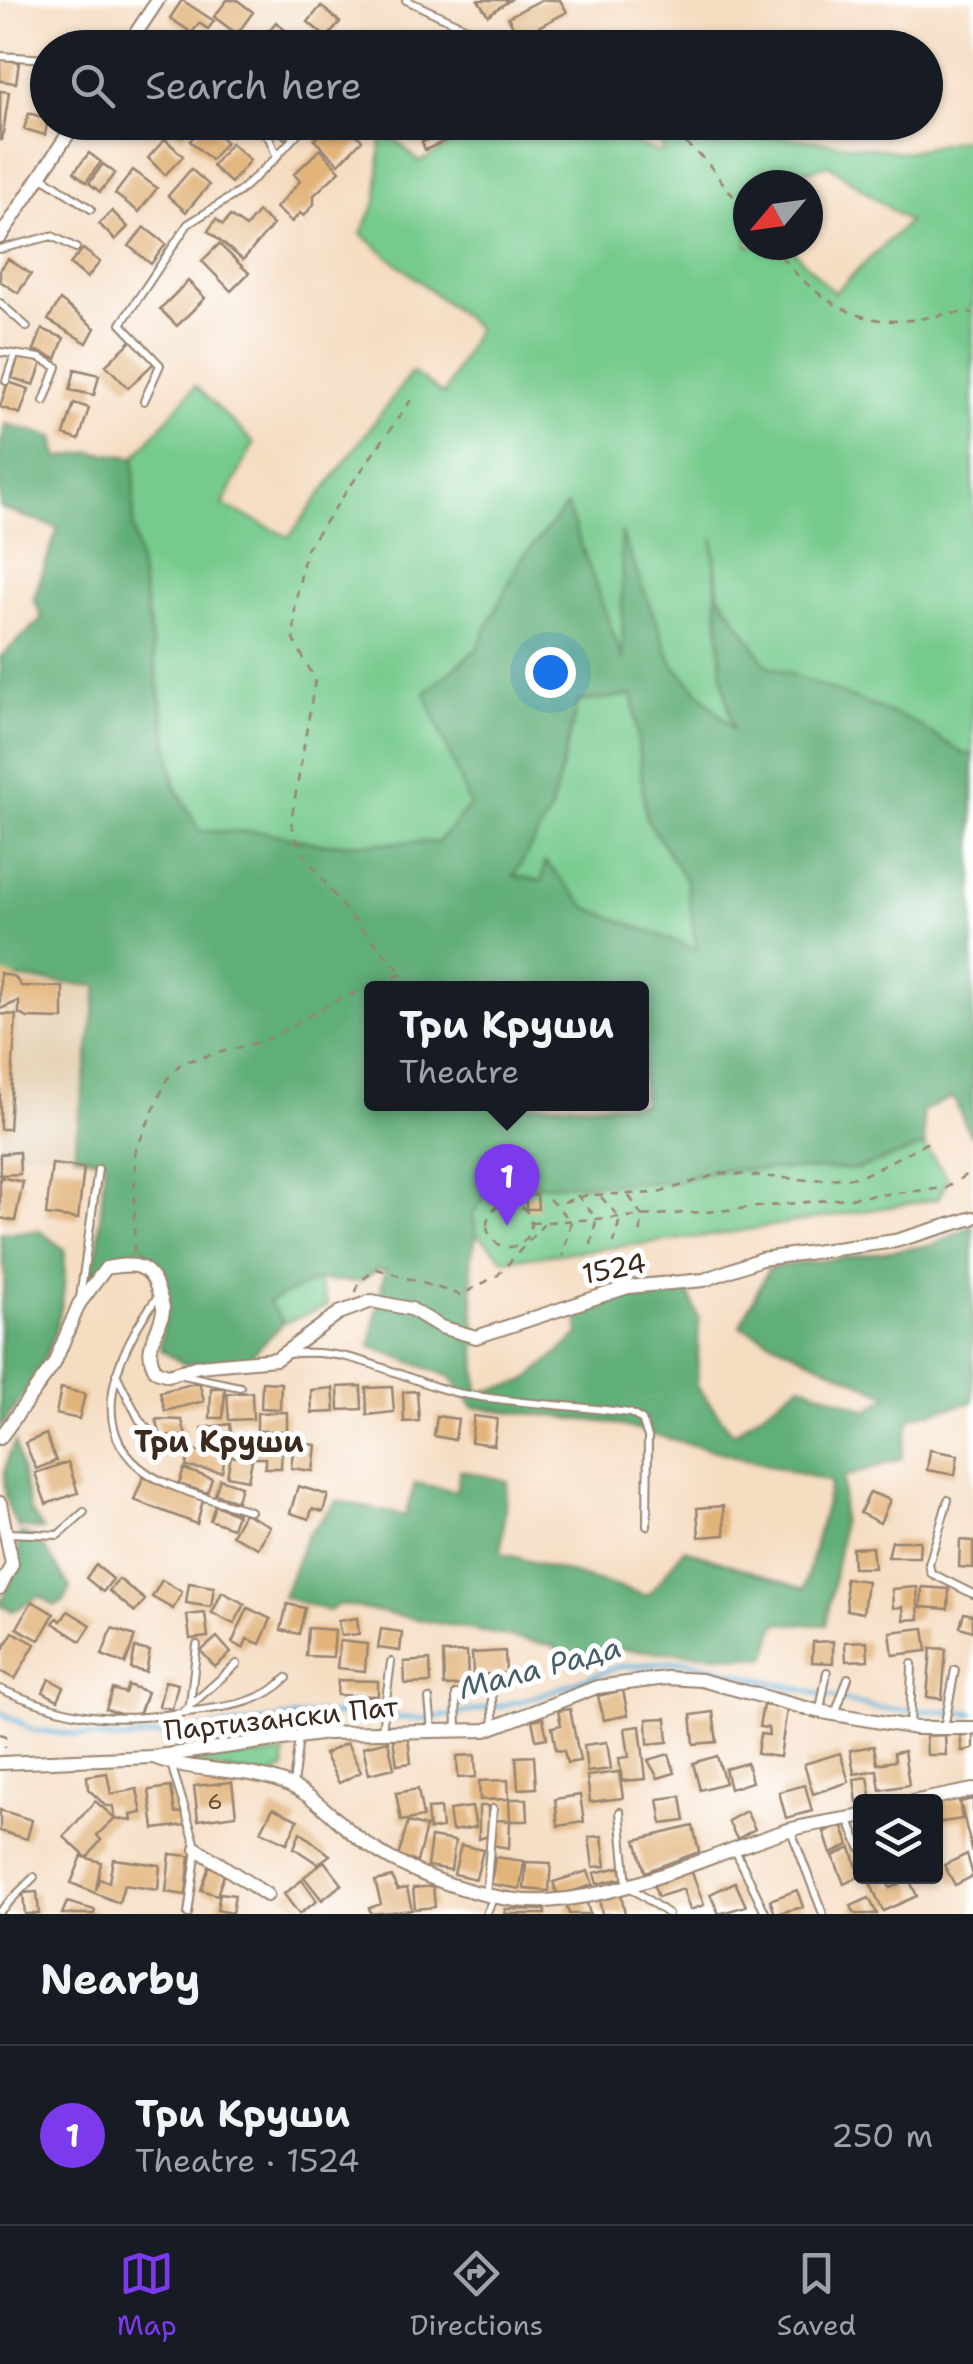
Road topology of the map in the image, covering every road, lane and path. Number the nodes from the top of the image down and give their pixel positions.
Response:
1 (158, 0) edge
2 (406, 0) edge
3 (435, 0) edge
4 (423, 7) junction
5 (137, 30) edge
6 (472, 30) edge
7 (0, 56) edge
8 (30, 58) edge
9 (64, 140) edge
10 (270, 140) edge
11 (292, 140) edge
12 (682, 140) edge
13 (276, 157) junction
14 (40, 176) junction
15 (733, 196) edge
16 (91, 210) dead end
17 (0, 237) edge
18 (76, 248) dead end
19 (0, 249) edge
20 (783, 260) edge
21 (0, 303) edge
22 (973, 313) edge
23 (27, 326) dead end
24 (0, 352) edge
25 (16, 353) junction
26 (6, 381) dead end
27 (411, 400) dead end
28 (44, 401) dead end
29 (144, 401) dead end
30 (385, 981) edge
31 (364, 989) edge
32 (934, 1139) dead end
33 (98, 1169) dead end
34 (973, 1170) edge
35 (577, 1196) dead end
36 (600, 1196) dead end
37 (629, 1196) dead end
38 (548, 1199) dead end
39 (564, 1202) dead end
40 (642, 1216) junction
41 (620, 1218) junction
42 (973, 1218) edge
43 (597, 1220) junction
44 (571, 1221) junction
45 (545, 1222) junction
46 (531, 1223) junction
47 (640, 1238) dead end
48 (614, 1243) dead end
49 (590, 1245) dead end
50 (564, 1256) dead end
51 (133, 1263) junction
52 (159, 1294) junction
53 (79, 1304) junction
54 (350, 1308) junction
55 (286, 1354) junction
56 (177, 1372) junction
57 (115, 1373) junction
58 (240, 1387) dead end
59 (152, 1433) dead end
60 (0, 1438) edge
61 (948, 1500) dead end
62 (0, 1503) edge
63 (250, 1510) dead end
64 (84, 1512) dead end
65 (647, 1526) dead end
66 (8, 1534) junction
67 (0, 1588) edge
68 (973, 1594) edge
69 (197, 1644) dead end
70 (391, 1662) dead end
71 (237, 1664) dead end
72 (912, 1664) dead end
73 (954, 1670) dead end
74 (826, 1672) dead end
75 (287, 1678) dead end
76 (848, 1678) dead end
77 (491, 1685) dead end
78 (0, 1689) edge
79 (456, 1694) dead end
80 (429, 1700) dead end
81 (190, 1706) junction
82 (820, 1706) junction
83 (836, 1709) junction
84 (182, 1713) junction
85 (493, 1721) junction
86 (911, 1722) junction
87 (945, 1723) junction
88 (457, 1725) junction
89 (383, 1727) junction
90 (432, 1728) junction
91 (973, 1728) edge
92 (0, 1734) edge
93 (300, 1736) junction
94 (151, 1756) junction
95 (2, 1762) edge
96 (170, 1763) junction
97 (293, 1787) junction
98 (973, 1790) edge
99 (943, 1796) edge
100 (493, 1808) dead end
101 (620, 1812) dead end
102 (853, 1817) edge
103 (791, 1830) junction
104 (197, 1850) junction
105 (735, 1850) junction
106 (34, 1877) dead end
107 (627, 1885) junction
108 (267, 1895) dead end
109 (489, 1897) junction
110 (0, 1911) edge
111 (188, 1914) edge
112 (486, 1914) edge
113 (668, 1914) edge
114 (766, 1914) edge
115 (823, 1914) edge

1 - 5 street
2 - 4 lane
3 - 4 lane
4 - 6 lane
7 - 8 lane
9 - 14 street
10 - 13 lane
11 - 13 lane
12 - 15 path
13 - 29 lane
14 - 16 lane
14 - 17 street
18 - 19 lane
20 - 22 path
21 - 23 lane
24 - 25 lane
25 - 26 lane
25 - 28 lane
27 - 30 path
31 - 51 path
32 - 39 path
33 - 53 lane
34 - 40 path
35 - 43 path
36 - 41 path
37 - 40 path
38 - 44 path
40 - 41 path
40 - 47 path
41 - 43 path
41 - 48 path
42 - 54 street, 1524
43 - 44 path
43 - 49 path
44 - 45 path
44 - 50 path
45 - 46 path
45 - 54 path
46 - 46 path
51 - 52 street
51 - 53 street
52 - 56 street
52 - 57 lane
53 - 60 street
54 - 55 street
55 - 56 street
55 - 65 lane
56 - 58 lane
57 - 59 lane
57 - 63 lane
61 - 68 lane
62 - 66 street
64 - 66 lane
66 - 67 street
69 - 81 lane
70 - 89 lane
71 - 81 lane
72 - 86 lane
73 - 87 lane
74 - 82 lane
75 - 84 lane, Партизански Пат
76 - 83 lane
77 - 85 lane
78 - 84 lane, Партизански Пат
79 - 88 lane
80 - 90 lane
81 - 84 lane
82 - 83 street, Партизански Пат
82 - 85 street, Партизански Пат
83 - 86 street, Партизански Пат
85 - 88 street, Партизански Пат
86 - 87 street, Партизански Пат
87 - 91 street, Партизански Пат
88 - 90 street, Партизански Пат
89 - 90 street, Партизански Пат
89 - 93 street, Партизански Пат
92 - 95 path
93 - 94 street, Партизански Пат
93 - 97 lane
94 - 95 street, Партизански Пат
94 - 96 street
96 - 97 street
96 - 104 lane
97 - 109 street
98 - 99 street
100 - 109 lane
101 - 107 lane
102 - 103 street
103 - 105 street
103 - 115 lane
104 - 108 street
104 - 111 lane
105 - 107 street
105 - 114 lane
106 - 110 lane
107 - 109 street
107 - 113 lane
109 - 112 lane

